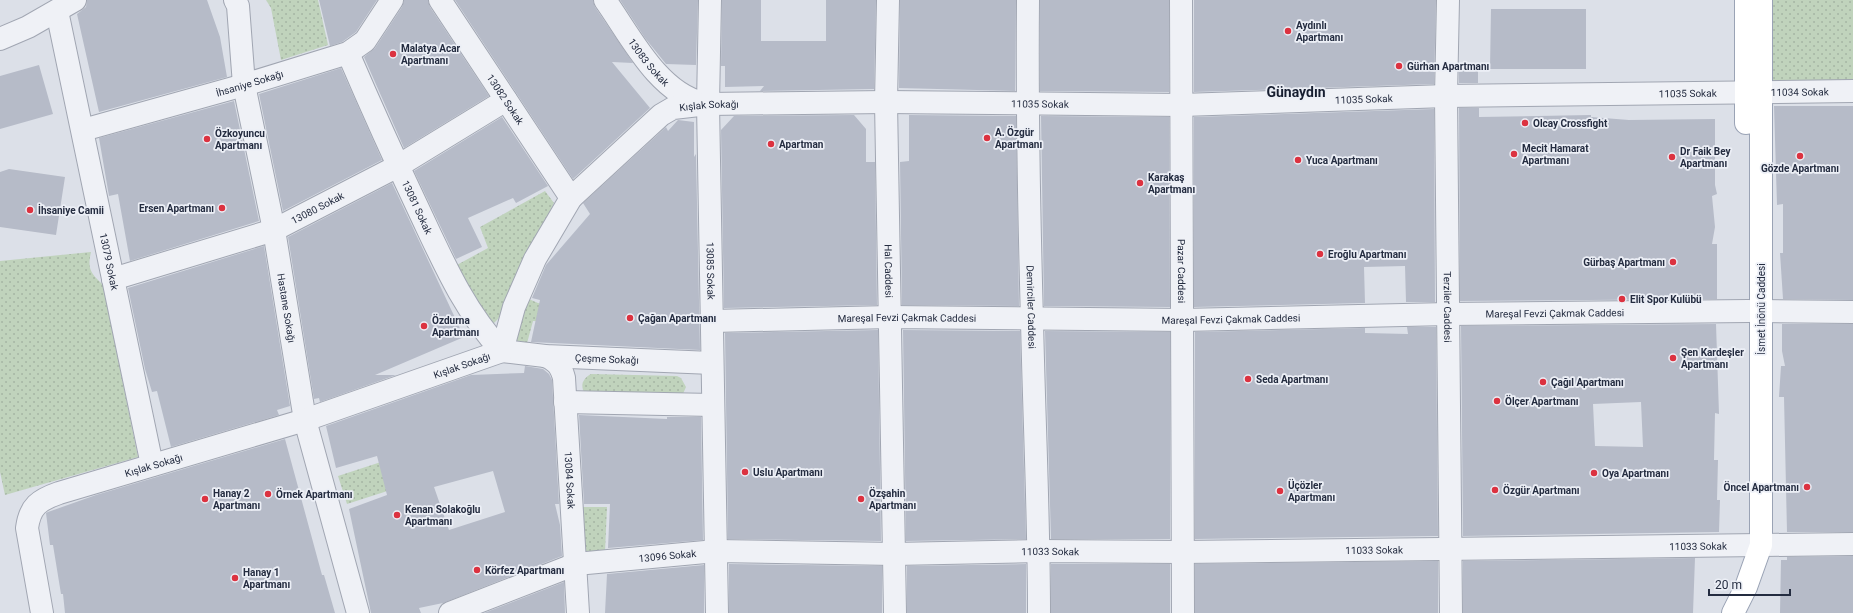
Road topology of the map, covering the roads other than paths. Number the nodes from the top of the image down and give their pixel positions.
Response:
1 (235, 0) edge
2 (392, 0) edge
3 (440, 0) edge
4 (604, 0) edge
5 (710, 0) edge
6 (888, 0) edge
7 (1028, 0) edge
8 (1181, 0) edge
9 (1448, 0) edge
10 (1746, 0) edge
11 (1762, 0) edge
12 (66, 6) edge
13 (0, 39) edge
14 (348, 54) junction
15 (244, 85) junction
16 (1853, 91) edge
17 (1754, 92) junction
18 (1446, 96) junction
19 (506, 100) junction
20 (886, 102) junction
21 (708, 104) junction
22 (1027, 104) junction
23 (1182, 105) junction
24 (83, 130) junction
25 (398, 166) junction
26 (571, 198) junction
27 (274, 230) junction
28 (113, 280) junction
29 (1755, 311) junction
30 (1853, 312) edge
31 (1448, 314) junction
32 (890, 317) junction
33 (1032, 320) junction
34 (1183, 320) junction
35 (713, 321) junction
36 (502, 351) junction
37 (545, 356) junction
38 (712, 363) junction
39 (565, 402) junction
40 (713, 405) junction
41 (305, 420) junction
42 (152, 465) junction
43 (1853, 544) edge
44 (1754, 545) junction
45 (1451, 549) junction
46 (716, 551) junction
47 (1039, 551) junction
48 (1182, 552) junction
49 (894, 554) junction
50 (576, 564) junction
51 (42, 613) edge
52 (358, 613) edge
53 (450, 613) edge
54 (578, 613) edge
55 (717, 613) edge
56 (895, 613) edge
57 (1039, 613) edge
58 (1183, 613) edge
59 (1451, 613) edge
60 (1728, 613) edge
61 (1733, 613) edge

1 - 15 street, Hastane Sokağı
2 - 14 street, İhsaniye Sokağı
3 - 19 street, 13082 Sokak
4 - 21 street, 13083 Sokak
5 - 21 street, 13085 Sokak
6 - 20 street, Hal Caddesi
7 - 22 street, Demirciler Caddesi
8 - 23 street, Pazar Caddesi
9 - 18 street, Terziler Caddesi
10 - 17 main road, İsmet İnönü Caddesi
11 - 17 main road, İsmet İnönü Caddesi
12 - 13 street
12 - 24 street, 13079 Sokak
14 - 15 street, İhsaniye Sokağı
14 - 25 street, 13081 Sokak
15 - 24 street, İhsaniye Sokağı
15 - 27 street, Hastane Sokağı
16 - 17 street, 11034 Sokak
17 - 18 street, 11035 Sokak
17 - 29 main road, İsmet İnönü Caddesi
18 - 23 street, 11035 Sokak
18 - 31 street, Terziler Caddesi
19 - 25 street, 13080 Sokak
19 - 26 street, 13082 Sokak
20 - 21 street, Kışlak Sokağı
20 - 22 street, 11035 Sokak
20 - 32 street, Hal Caddesi
21 - 26 street, Kışlak Sokağı
21 - 35 street, 13085 Sokak
22 - 23 street, 11035 Sokak
22 - 33 street, Demirciler Caddesi
23 - 34 street, Pazar Caddesi
24 - 28 street, 13079 Sokak
25 - 27 street, 13080 Sokak
25 - 36 street, 13081 Sokak
26 - 36 street, Kışlak Sokağı
27 - 28 street, 13080 Sokak
27 - 41 street, Hastane Sokağı
28 - 42 street, 13079 Sokak
29 - 30 street, Mareşal Fevzi Çakmak Caddesi
29 - 31 street, Mareşal Fevzi Çakmak Caddesi
29 - 44 main road, İsmet İnönü Caddesi
31 - 34 street, Mareşal Fevzi Çakmak Caddesi
31 - 45 street, Terziler Caddesi
32 - 33 street, Mareşal Fevzi Çakmak Caddesi
32 - 35 street, Mareşal Fevzi Çakmak Caddesi
32 - 49 street, Hal Caddesi
33 - 34 street, Mareşal Fevzi Çakmak Caddesi
33 - 47 street, Demirciler Caddesi
34 - 48 street, Pazar Caddesi
35 - 38 street, 13085 Sokak
36 - 37 street, Çeşme Sokağı
36 - 41 street, Kışlak Sokağı
37 - 38 street, Çeşme Sokağı
37 - 39 street, 13084 Sokak
38 - 40 street, 13085 Sokak
39 - 40 street
39 - 50 street, 13084 Sokak
40 - 46 street, 13085 Sokak
41 - 42 street, Kışlak Sokağı
41 - 52 street, Hastane Sokağı
42 - 51 street, Kışlak Sokağı
43 - 44 street, 11033 Sokak
44 - 45 street, 11033 Sokak
44 - 60 main road, İsmet İnönü Caddesi
44 - 61 main road, İsmet İnönü Caddesi
45 - 48 street, 11033 Sokak
45 - 59 street, Terziler Caddesi
46 - 49 street, 13096 Sokak
46 - 50 street, 13096 Sokak
46 - 55 street, 13085 Sokak
47 - 48 street, 11033 Sokak
47 - 49 street, 11033 Sokak
47 - 57 street, Demirciler Caddesi
48 - 58 street, Pazar Caddesi
49 - 56 street, Hal Caddesi
50 - 53 street, 13096 Sokak
50 - 54 street, 13084 Sokak

